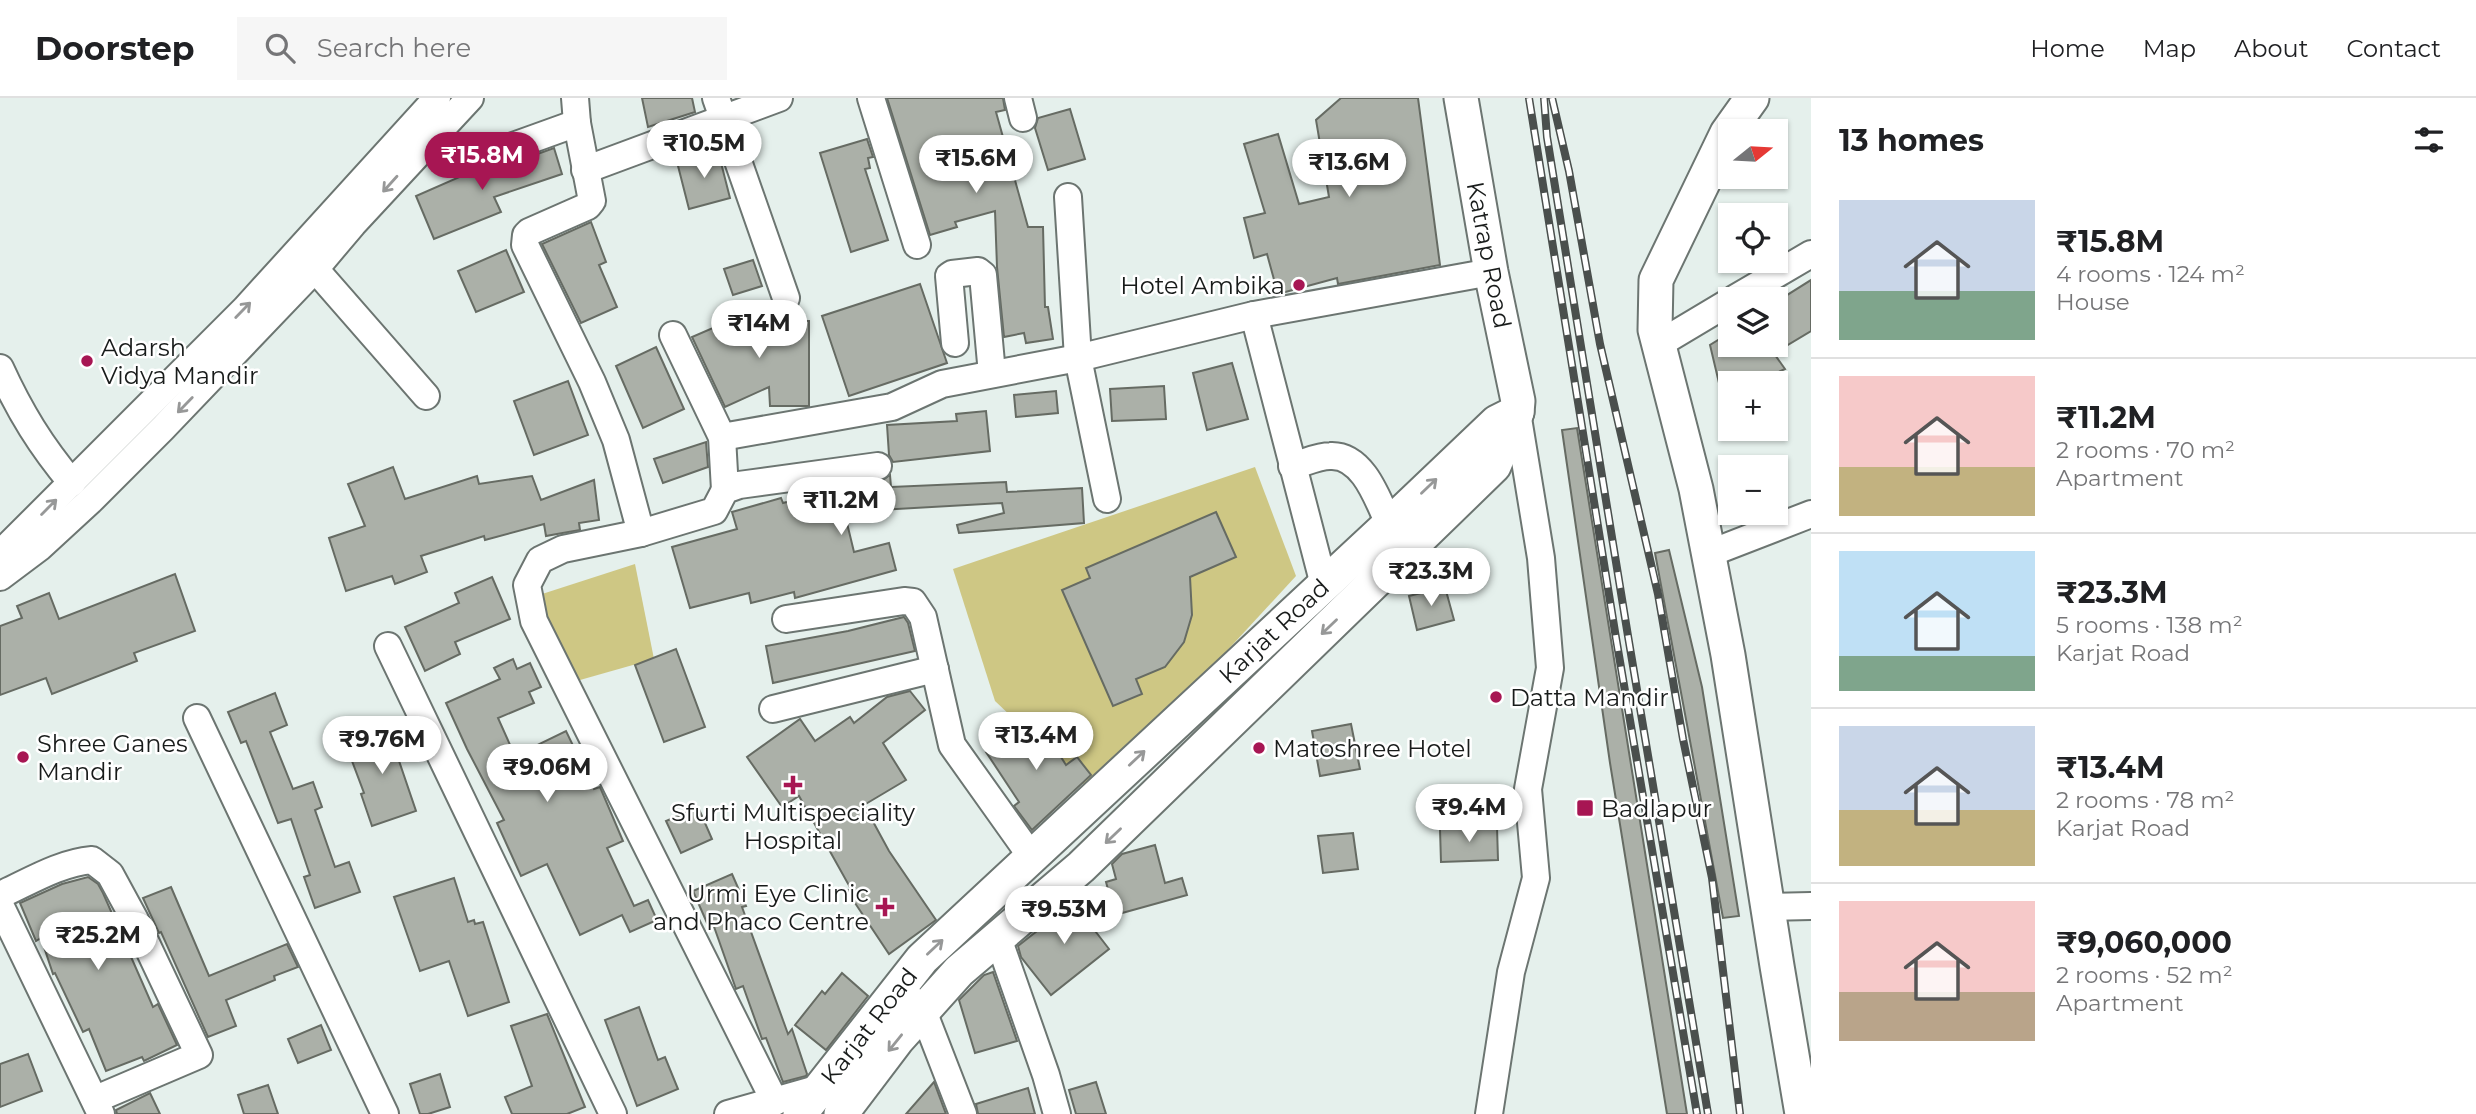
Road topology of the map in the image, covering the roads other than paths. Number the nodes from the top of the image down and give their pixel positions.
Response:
1 (436, 98) edge
2 (470, 98) edge
3 (779, 98) edge
4 (871, 98) edge
5 (1461, 98) edge
6 (1752, 98) edge
7 (719, 108) edge
8 (576, 110) edge
9 (491, 154) dead end
10 (585, 170) junction
11 (1068, 197) dead end
12 (917, 245) dead end
13 (1811, 254) edge
14 (315, 269) junction
15 (1491, 272) junction
16 (1754, 287) edge
17 (786, 298) dead end
18 (1718, 308) edge
19 (1254, 315) junction
20 (673, 335) dead end
21 (955, 343) dead end
22 (1658, 344) junction
23 (1078, 358) junction
24 (0, 368) edge
25 (992, 374) junction
26 (426, 396) dead end
27 (1517, 412) junction
28 (722, 437) junction
29 (878, 466) dead end
30 (1292, 466) junction
31 (72, 483) junction
32 (725, 489) junction
33 (1107, 499) dead end
34 (1811, 514) edge
35 (1389, 524) junction
36 (641, 533) junction
37 (0, 554) edge
38 (1709, 554) junction
39 (0, 577) edge
40 (1324, 585) junction
41 (786, 619) dead end
42 (388, 646) dead end
43 (935, 669) junction
44 (773, 709) dead end
45 (197, 718) dead end
46 (1031, 856) junction
47 (0, 895) edge
48 (0, 905) edge
49 (1811, 906) edge
50 (1769, 907) junction
51 (998, 938) junction
52 (899, 987) junction
53 (923, 1010) junction
54 (814, 1106) edge
55 (98, 1107) edge
56 (386, 1114) edge
57 (612, 1114) edge
58 (728, 1114) edge
59 (962, 1114) edge
60 (1056, 1114) edge
61 (1489, 1114) edge
62 (1802, 1114) edge

31 -> 1 street
2 -> 14 street
3 - 7 street
4 - 12 street
5 - 15 main road, Katrap Road
6 - 22 main road
7 - 10 street
7 - 17 street
8 - 9 street
8 - 10 street
10 - 36 street
11 - 23 street
13 - 16 street
14 - 26 street
14 -> 39 street
15 - 19 street
15 - 27 main road, Katrap Road
18 - 22 street
19 - 23 street
19 - 30 street
20 - 28 street
21 - 25 street
22 - 38 main road
23 - 25 street
23 - 33 street
24 - 31 street
25 - 28 street
35 -> 27 main road, Karjat Road
27 -> 51 main road, Karjat Road
27 - 61 street
28 - 32 street
29 - 32 street
30 - 35 street
30 - 40 street
37 -> 31 street
32 - 36 street
34 - 38 street
35 - 40 main road, Karjat Road
36 - 54 street
38 - 50 main road
46 -> 40 main road, Karjat Road
41 - 43 street
42 - 57 street
43 - 44 street
43 - 46 street
45 - 56 street
52 -> 46 main road, Karjat Road
47 - 55 street
48 - 55 street
49 - 50 street
50 - 62 main road
51 - 53 main road, Karjat Road
51 - 60 street
52 - 53 street
52 - 54 main road, Karjat Road
53 -> 54 main road, Karjat Road
53 - 59 street
54 - 58 street

